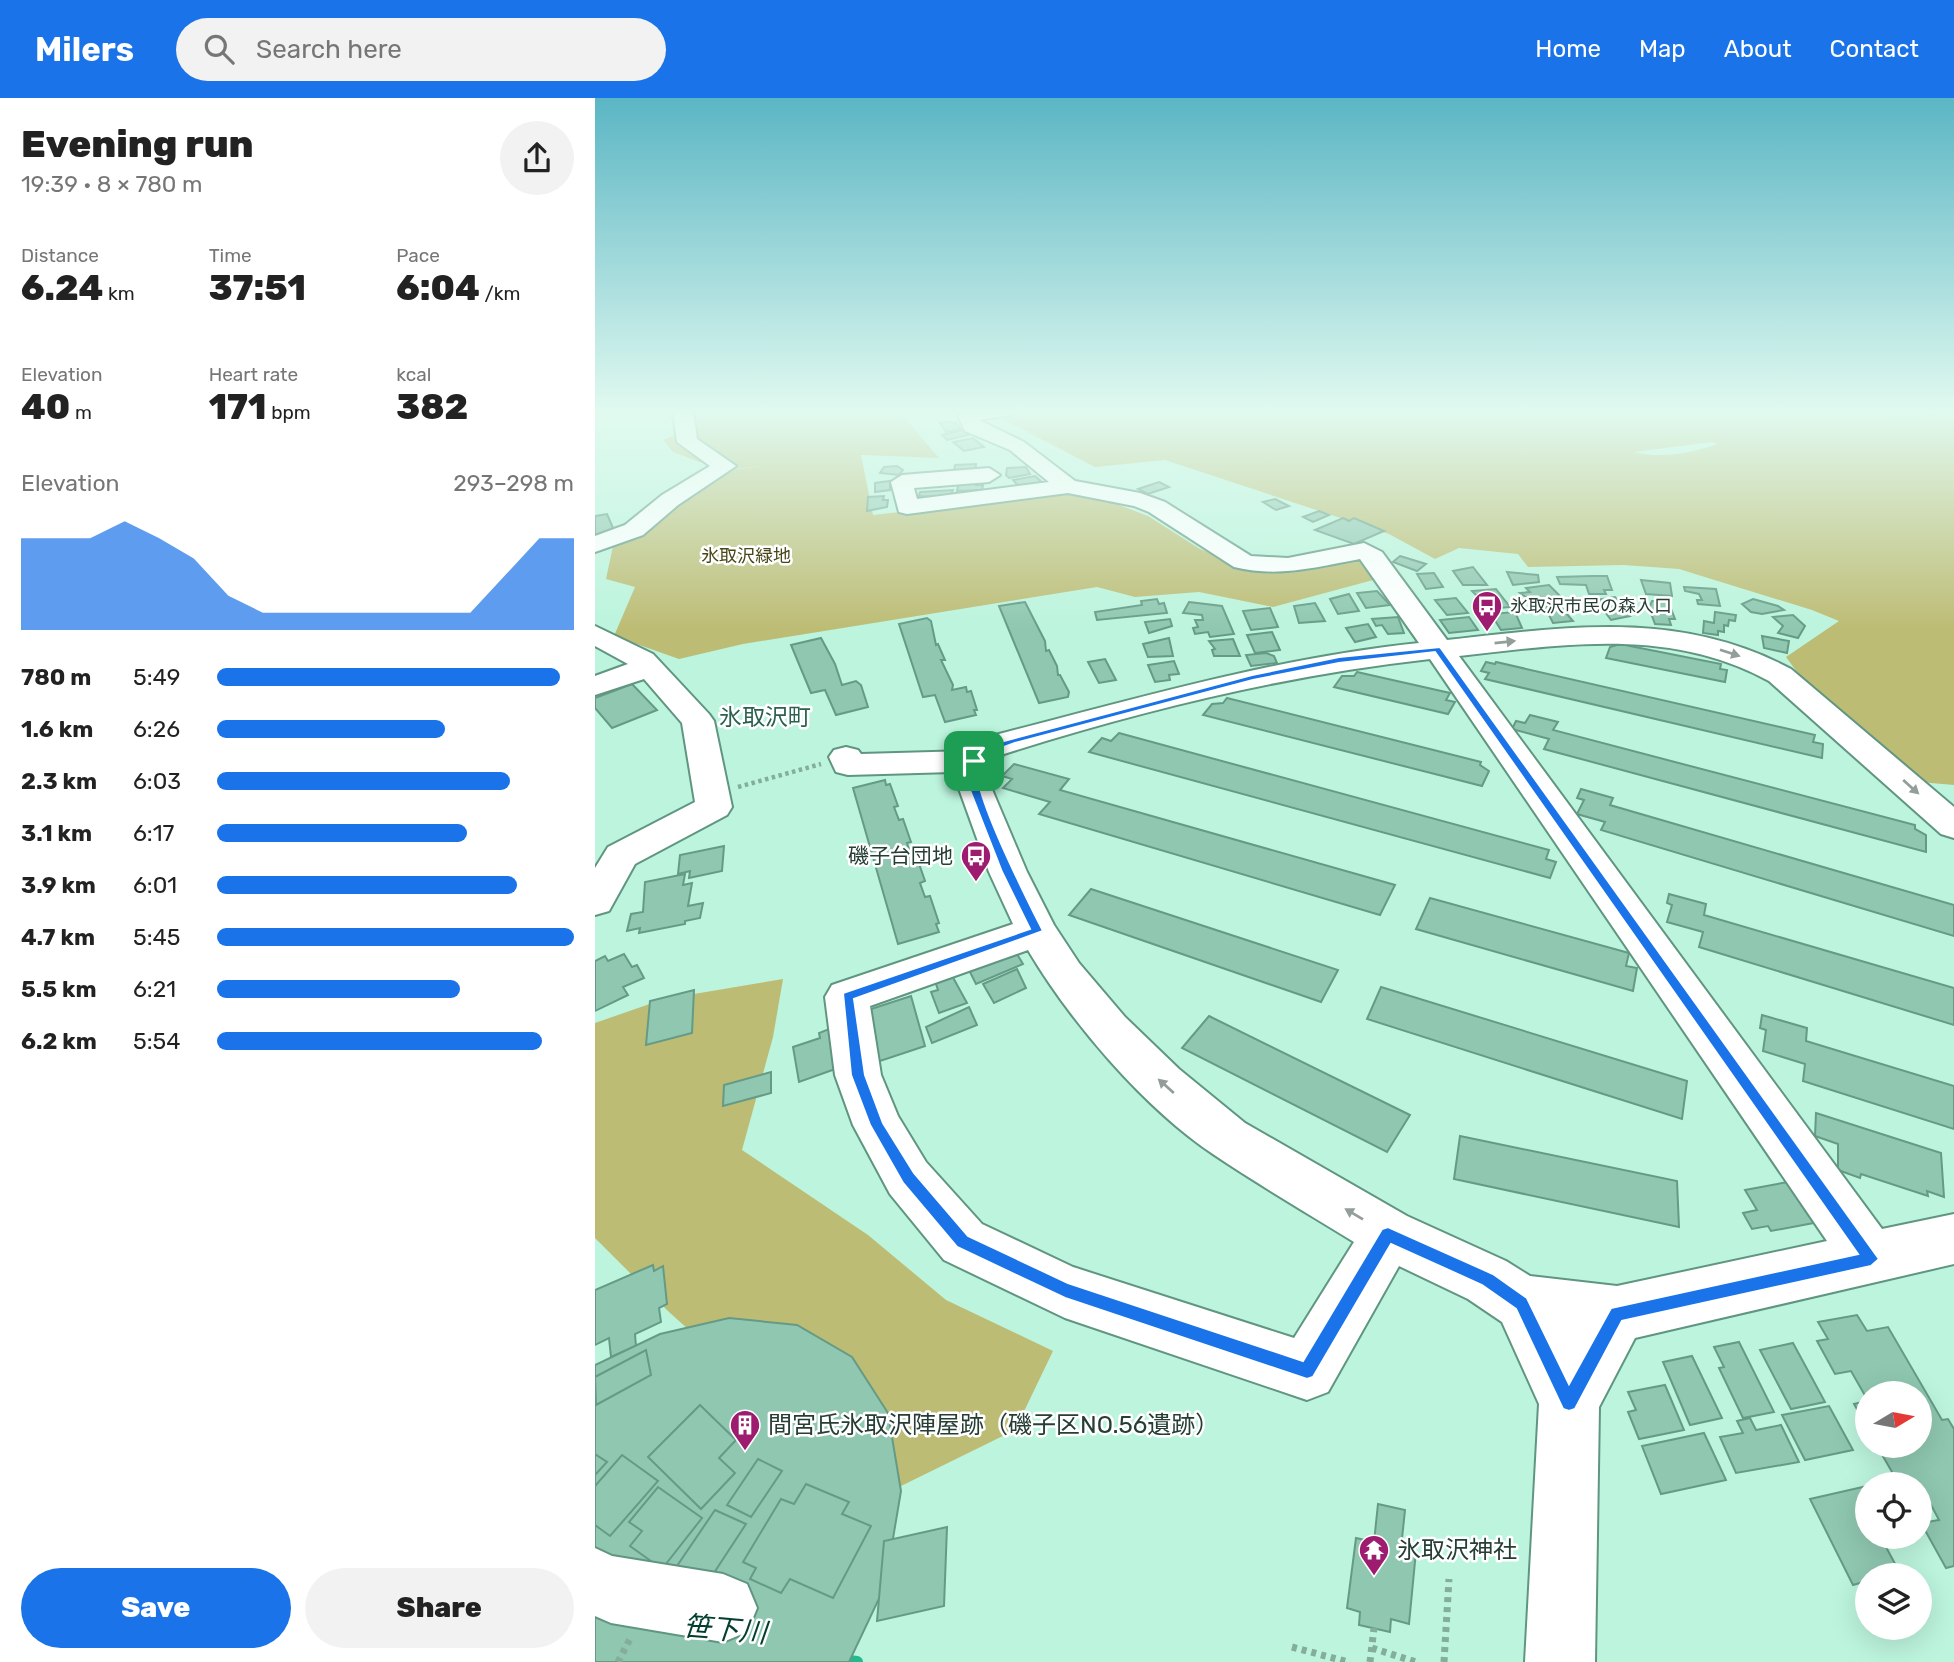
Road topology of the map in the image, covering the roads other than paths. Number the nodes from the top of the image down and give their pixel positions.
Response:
1 (696, 484) edge
2 (902, 484) edge
3 (995, 484) edge
4 (1066, 484) edge
5 (1068, 486) junction
6 (1002, 495) junction
7 (595, 545) edge
8 (595, 635) edge
9 (1437, 649) junction
10 (649, 667) junction
11 (595, 686) edge
12 (846, 757) road end
13 (974, 761) junction
14 (1954, 826) edge
15 (595, 901) edge
16 (1037, 931) junction
17 (1388, 1234) junction
18 (1954, 1239) edge
19 (1871, 1259) junction
20 (1522, 1303) junction
21 (1617, 1314) junction
22 (1569, 1402) junction
23 (595, 1583) edge
24 (723, 1608) dead end
25 (1560, 1662) edge

1 - 7 street
2 - 6 street
3 - 6 street
4 - 5 street
5 - 6 street
5 - 9 street
8 - 10 street
9 - 13 street
9 -> 14 street
9 - 19 street
10 - 11 street
10 - 15 street
12 - 13 street
13 - 16 street
17 -> 16 street
16 - 17 street
17 - 20 street
18 - 19 street
19 - 21 street
20 - 21 street
20 - 22 street
21 - 22 street
22 - 25 street
23 - 24 street

